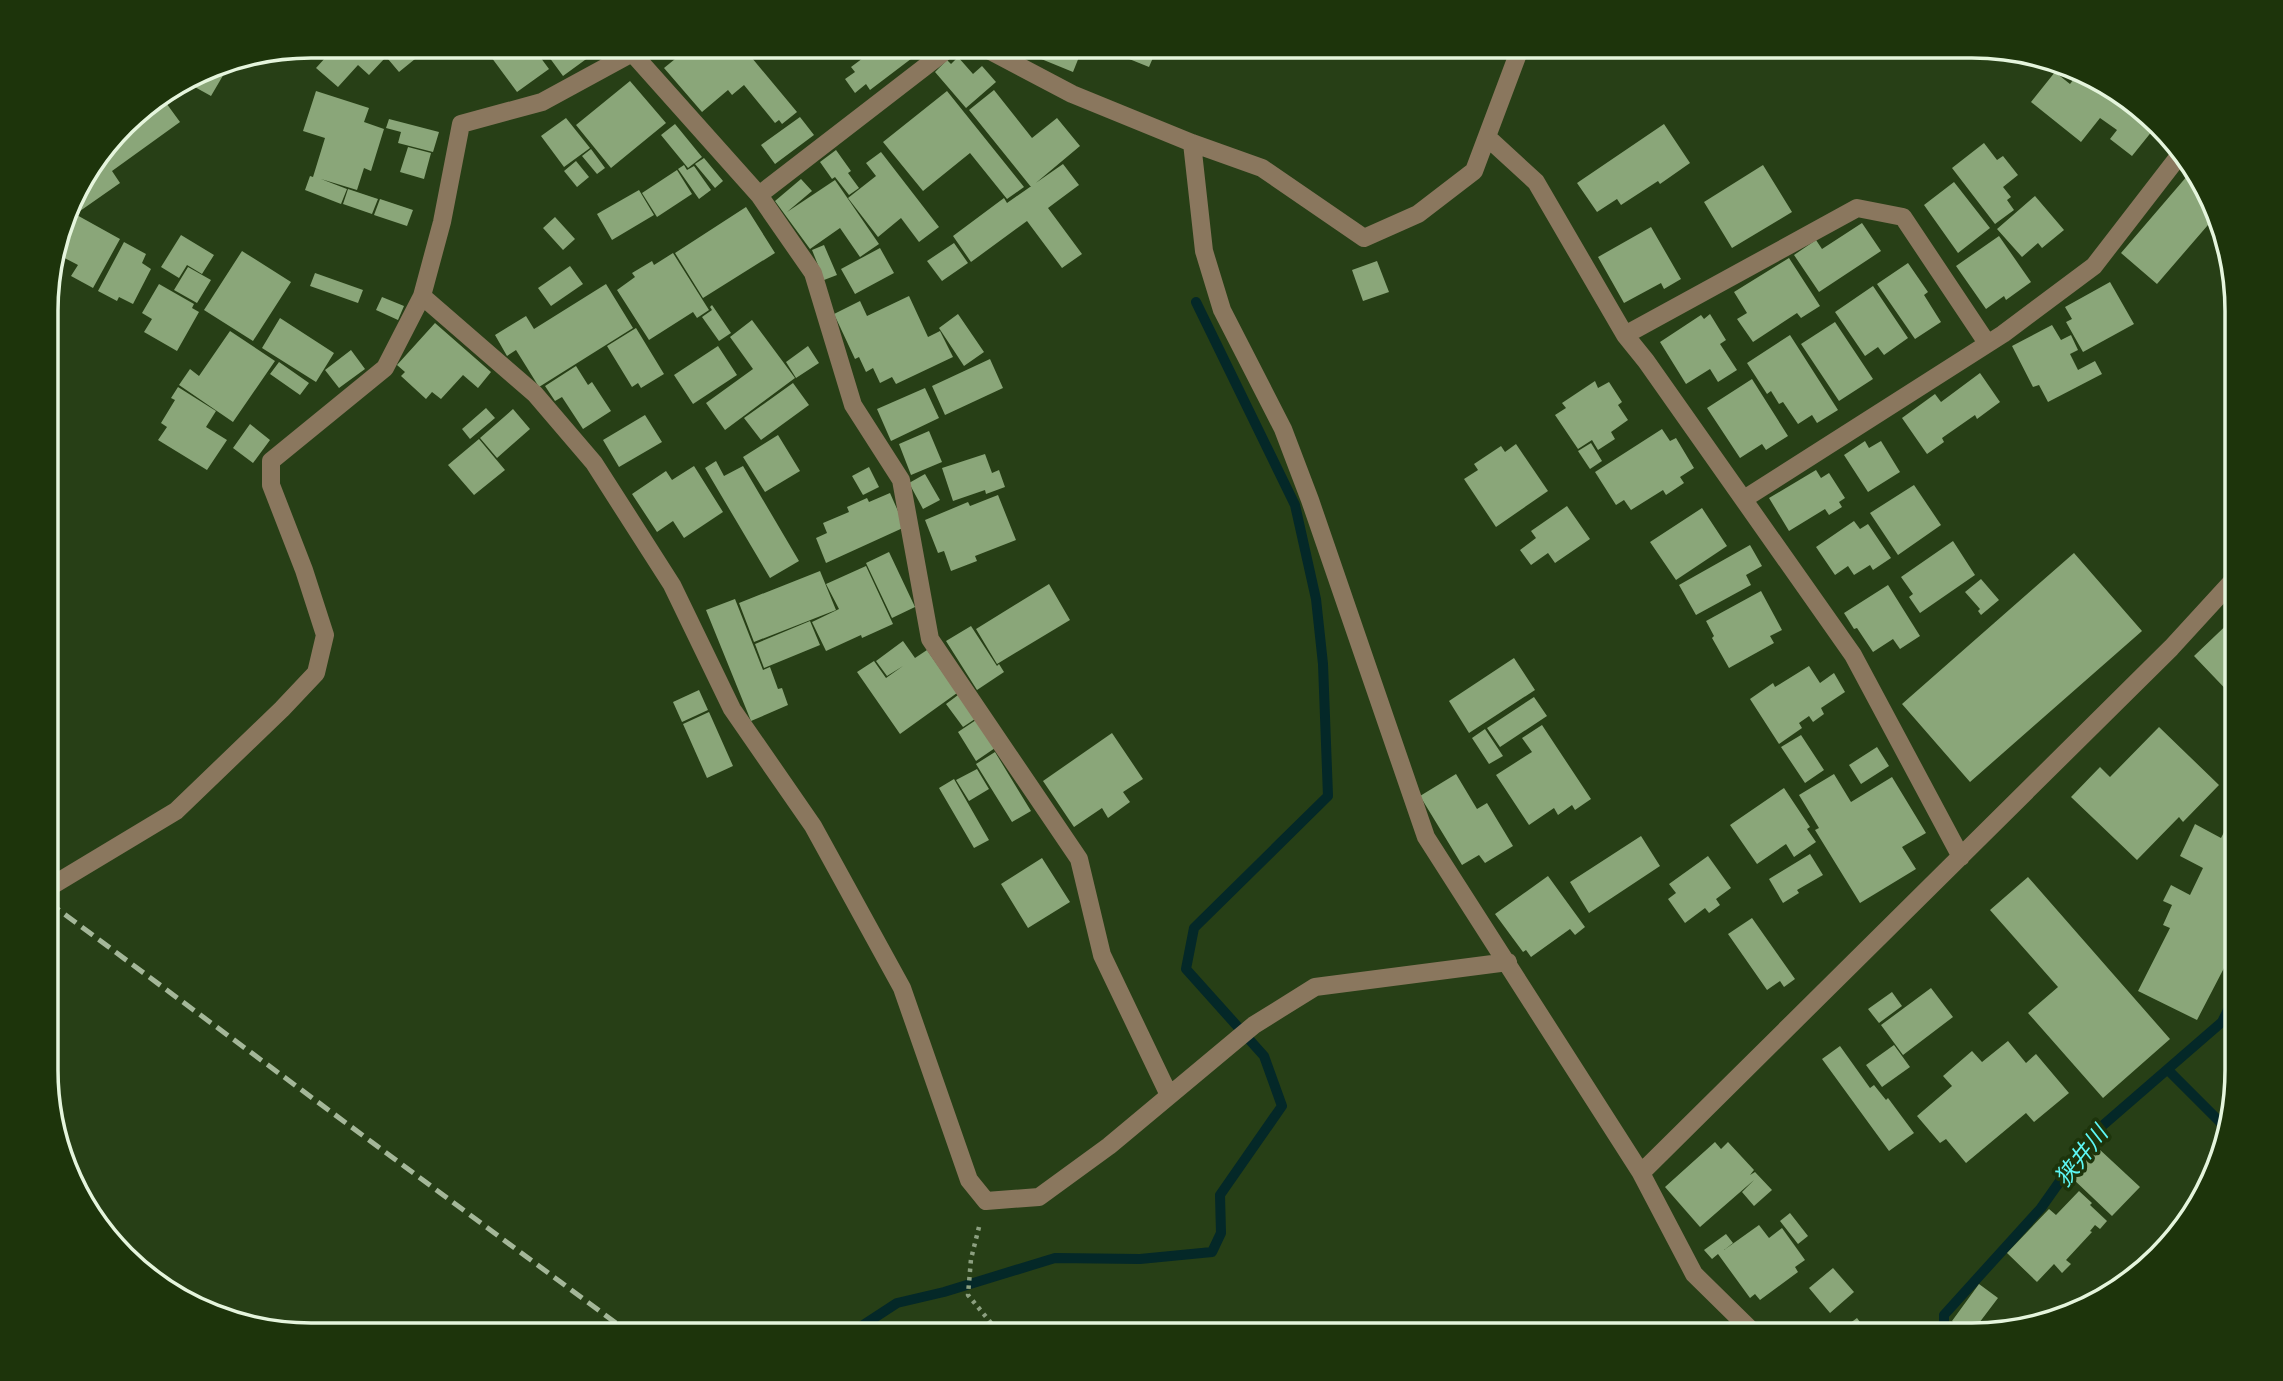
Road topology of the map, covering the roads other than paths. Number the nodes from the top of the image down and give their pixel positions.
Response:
1 (614, 58) edge
2 (637, 58) edge
3 (936, 58) edge
4 (1004, 58) edge
5 (1517, 58) edge
6 (1487, 137) junction
7 (1192, 143) junction
8 (2176, 160) edge
9 (758, 195) junction
10 (422, 296) junction
11 (1625, 335) junction
12 (1987, 344) junction
13 (1744, 499) junction
14 (2225, 589) edge
15 (1961, 856) junction
16 (58, 882) edge
17 (1508, 962) junction
18 (1169, 1095) junction
19 (1642, 1173) junction
20 (1744, 1323) edge

1 - 10 street
2 - 9 street
3 - 9 street
4 - 7 street
5 - 6 street
6 - 7 street
6 - 11 street
7 - 17 street
8 - 12 street
9 - 18 street
10 - 16 street
10 - 18 street
11 - 12 street
11 - 13 street
12 - 13 street
13 - 15 street
14 - 15 street
15 - 19 street
17 - 18 street
17 - 19 street
19 - 20 street

